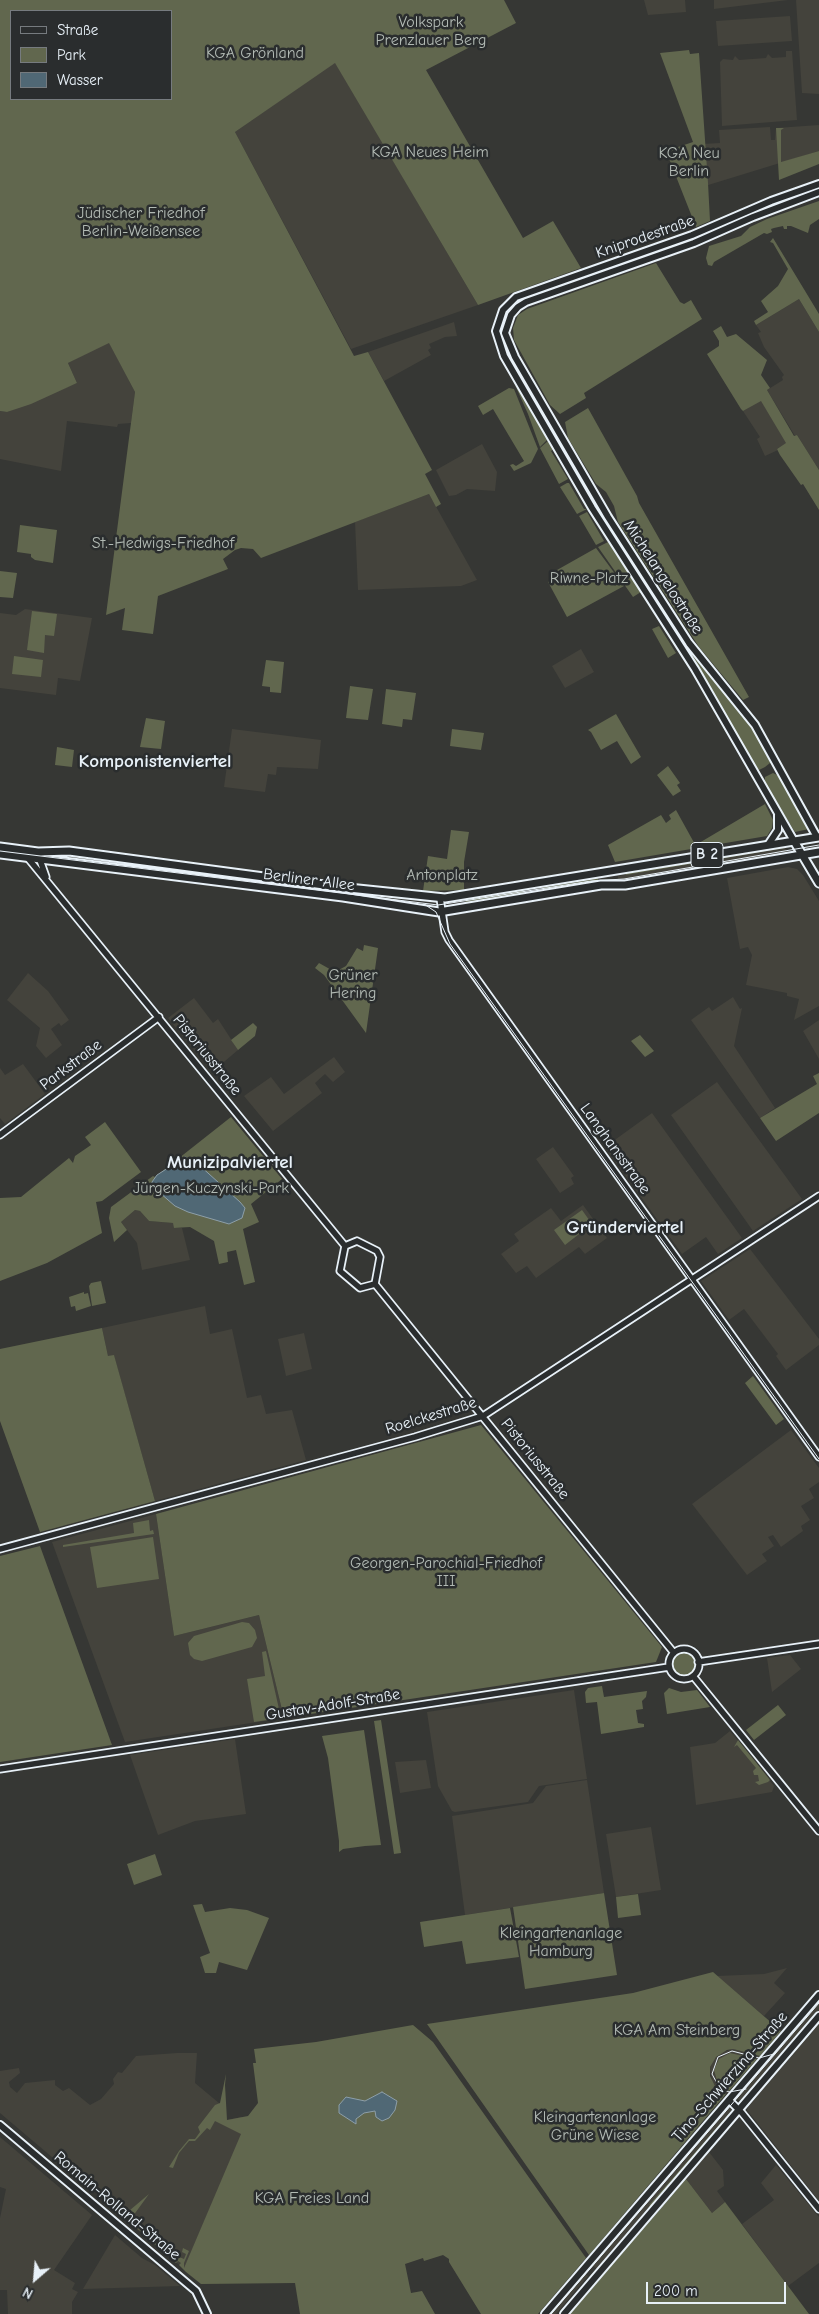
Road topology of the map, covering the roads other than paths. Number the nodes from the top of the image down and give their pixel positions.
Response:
1 (819, 184) edge
2 (819, 192) edge
3 (508, 321) joint
4 (496, 330) joint
5 (778, 814) junction
6 (818, 838) edge
7 (794, 840) junction
8 (768, 845) junction
9 (0, 847) edge
10 (819, 852) edge
11 (0, 854) edge
12 (39, 855) junction
13 (802, 855) junction
14 (27, 857) junction
15 (48, 881) junction
16 (819, 883) edge
17 (440, 898) junction
18 (442, 912) junction
19 (159, 1017) junction
20 (0, 1135) edge
21 (819, 1196) edge
22 (345, 1246) junction
23 (691, 1280) junction
24 (375, 1284) junction
25 (483, 1416) junction
26 (819, 1457) edge
27 (0, 1548) edge
28 (819, 1644) edge
29 (674, 1653) junction
30 (698, 1662) junction
31 (669, 1667) junction
32 (693, 1676) junction
33 (0, 1769) edge
34 (819, 1831) edge
35 (819, 1995) edge
36 (819, 2016) edge
37 (728, 2100) junction
38 (739, 2110) junction
39 (0, 2125) edge
40 (819, 2209) edge
41 (585, 2269) junction
42 (595, 2278) junction
43 (207, 2314) edge
44 (545, 2314) edge
45 (564, 2314) edge

1 - 4 main road, Kniprodestraße
2 - 3 main road, Kniprodestraße
3 - 6 main road, Michelangelostraße
4 - 5 main road, Michelangelostraße
5 - 7 main road, Michelangelostraße
5 - 8 main road
6 - 7 main road, B 2
7 - 8 main road, B 2
7 - 13 main road
8 - 17 main road, Berliner Allee / B 2
9 - 12 main road, Berliner Allee / B 2
10 - 13 main road, B 2
11 - 14 main road, Berliner Allee / B 2
12 - 14 main road, Berliner Allee / B 2
12 - 15 street, Pistoriusstraße
12 - 17 main road, Berliner Allee / B 2
12 - 18 main road, Berliner Allee / B 2
13 - 16 main road
13 - 18 main road, Berliner Allee / B 2
14 - 15 street, Pistoriusstraße
15 - 19 street, Pistoriusstraße
17 - 18 street, Langhansstraße
18 - 23 street, Langhansstraße
19 - 20 street, Parkstraße
19 - 22 street, Pistoriusstraße
21 - 23 street, Roelckestraße
22 - 24 street
22 - 24 street
23 - 25 street, Roelckestraße
23 - 26 street, Langhansstraße
24 - 25 street, Pistoriusstraße
25 - 27 street, Roelckestraße
25 - 29 street, Pistoriusstraße
28 - 30 street
29 - 30 street
29 - 31 street
30 - 32 street
31 - 32 street
31 - 33 street, Gustav-Adolf-Straße
32 - 34 street
35 - 37 main road, Tino-Schwierzina-Straße
36 - 38 main road, Tino-Schwierzina-Straße
37 - 38 street
37 - 41 main road, Tino-Schwierzina-Straße
38 - 40 street
38 - 42 main road, Tino-Schwierzina-Straße
39 - 43 main road, Romain-Rolland-Straße
41 - 42 main road
41 - 44 main road, Tino-Schwierzina-Straße
42 - 45 main road, Tino-Schwierzina-Straße

